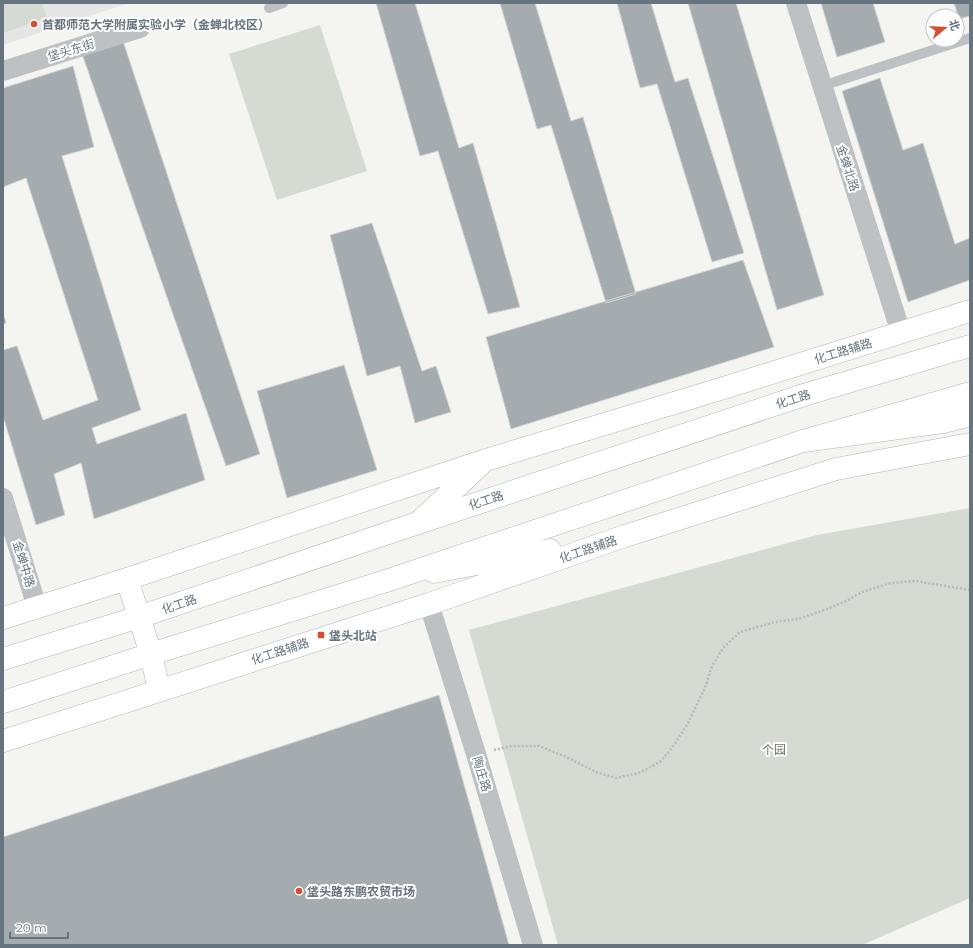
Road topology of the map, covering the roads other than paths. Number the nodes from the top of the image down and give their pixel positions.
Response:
1 (283, 3) edge
2 (796, 3) edge
3 (268, 8) dead end
4 (140, 28) dead end
5 (970, 38) edge
6 (3, 71) edge
7 (822, 86) junction
8 (970, 311) edge
9 (901, 333) junction
10 (970, 346) edge
11 (970, 392) edge
12 (970, 415) edge
13 (803, 441) junction
14 (970, 444) edge
15 (486, 460) junction
16 (3, 498) edge
17 (418, 523) junction
18 (625, 536) junction
19 (127, 579) junction
20 (386, 581) junction
21 (429, 604) junction
22 (37, 607) junction
23 (139, 617) junction
24 (3, 618) edge
25 (151, 654) junction
26 (3, 659) edge
27 (159, 690) junction
28 (3, 702) edge
29 (3, 741) edge
30 (533, 945) edge

1 - 3 lane
2 - 7 street, 金蝉北路
4 - 6 street, 垡头东街
5 - 7 lane
7 - 9 street, 金蝉北路
8 - 9 main road, 化工路辅路
9 - 15 main road, 化工路辅路
10 - 17 main road, 化工路
11 - 13 main road
12 - 13 main road
13 - 20 main road
14 - 18 main road, 化工路辅路
15 - 17 main road, 化工路辅路
15 - 19 main road, 化工路辅路
16 - 22 street, 金蝉中路
17 - 23 main road, 化工路
18 - 20 main road, 化工路辅路
18 - 21 main road, 化工路辅路
19 - 22 main road, 化工路辅路
19 - 23 main road
20 - 25 main road
21 - 27 main road, 化工路辅路
21 - 30 street, 陶庄路
22 - 24 main road, 化工路辅路
23 - 25 main road
23 - 26 main road, 化工路
25 - 27 main road
25 - 28 main road
27 - 29 main road, 化工路辅路

